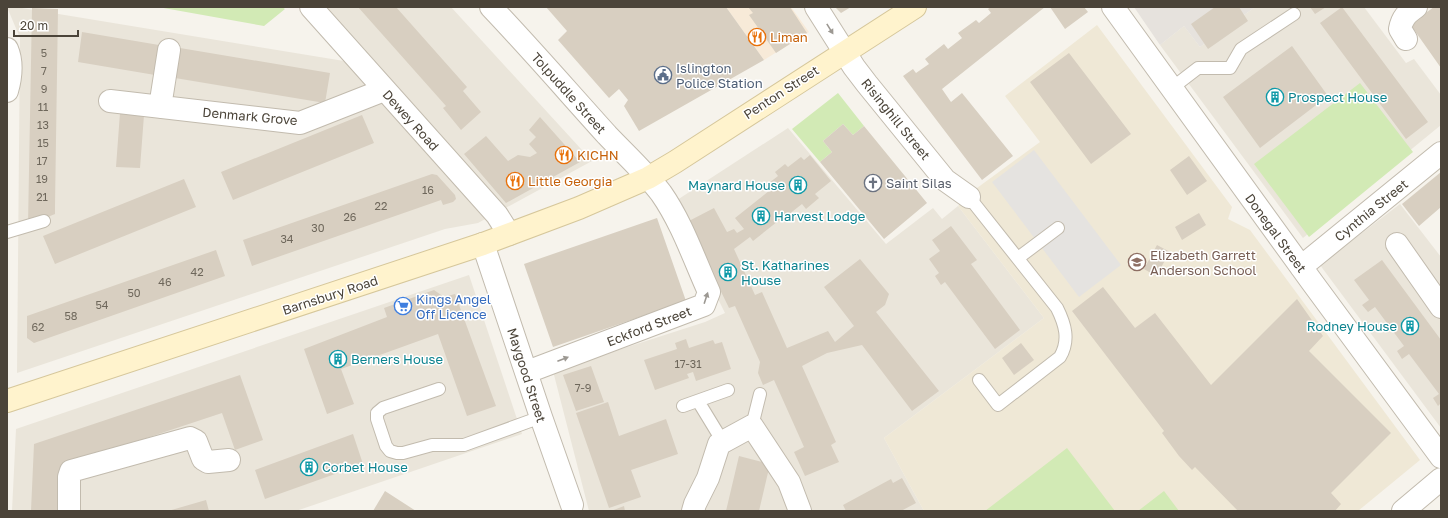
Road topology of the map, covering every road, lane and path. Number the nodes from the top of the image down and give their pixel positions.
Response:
1 (311, 7) edge
2 (491, 7) edge
3 (816, 7) edge
4 (914, 7) edge
5 (1113, 7) edge
6 (1416, 7) edge
7 (1294, 14) dead end
8 (1406, 39) dead end
9 (7, 49) edge
10 (169, 50) dead end
11 (844, 52) junction
12 (1172, 88) junction
13 (384, 90) junction
14 (7, 91) edge
15 (110, 101) dead end
16 (160, 107) junction
17 (1441, 153) edge
18 (648, 178) junction
19 (969, 197) joint
20 (44, 221) dead end
21 (1058, 228) dead end
22 (7, 232) edge
23 (509, 234) junction
24 (483, 244) junction
25 (1397, 244) dead end
26 (1018, 258) junction
27 (1301, 267) junction
28 (1441, 307) edge
29 (526, 372) junction
30 (979, 380) dead end
31 (439, 388) dead end
32 (728, 390) dead end
33 (760, 394) dead end
34 (7, 401) edge
35 (698, 401) junction
36 (683, 406) dead end
37 (541, 417) junction
38 (752, 426) junction
39 (723, 442) junction
40 (1441, 457) edge
41 (229, 460) dead end
42 (1441, 479) edge
43 (572, 505) dead end
44 (69, 511) edge
45 (693, 511) edge
46 (800, 511) edge
47 (1403, 511) edge

1 - 13 street, Dewey Road
2 - 18 street, Tolpuddle Street
3 -> 11 street, Risinghill Street
4 - 11 street, Penton Street
5 - 12 street, Donegal Street
6 - 8 street
7 - 12 lane
9 - 14 street
10 - 16 street
11 - 18 street, Penton Street
11 - 19 street, Risinghill Street
12 - 27 street, Donegal Street
13 - 16 street, Denmark Grove
13 - 23 street, Dewey Road
15 - 16 street, Denmark Grove
17 - 27 street, Cynthia Street
18 - 23 street, Barnsbury Road
29 -> 18 street, Eckford Street
19 - 26 lane
20 - 22 lane
21 - 26 lane
23 - 24 street, Barnsbury Road
24 - 29 street, Maygood Street
24 - 34 street, Barnsbury Road
25 - 28 street
26 - 30 lane
27 - 40 street, Donegal Street
29 - 37 street, Maygood Street
31 - 37 lane
32 - 35 lane
33 - 38 lane
35 - 36 lane
35 - 39 lane
37 - 43 street, Maygood Street
38 - 39 street
38 - 46 street
39 - 45 street
41 - 44 street
42 - 47 street

